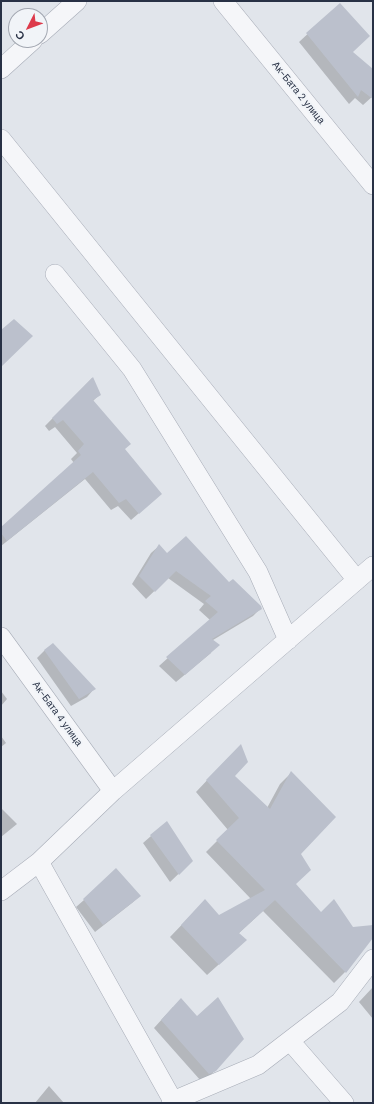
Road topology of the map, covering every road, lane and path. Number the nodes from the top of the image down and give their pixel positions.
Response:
1 (77, 1) edge
2 (223, 1) edge
3 (48, 27) edge
4 (24, 48) edge
5 (1, 68) edge
6 (1, 139) edge
7 (373, 185) edge
8 (55, 274) dead end
9 (373, 566) edge
10 (357, 580) junction
11 (1, 637) edge
12 (288, 640) junction
13 (113, 791) junction
14 (39, 862) junction
15 (1, 891) edge
16 (373, 959) edge
17 (290, 1041) junction
18 (172, 1102) edge
19 (344, 1103) edge

1 - 3 street
2 - 7 street, Ак-Бата 2 улица
4 - 5 street
6 - 10 street
8 - 12 street
9 - 10 street
10 - 12 street
11 - 13 street, Ак-Бата 4 улица
12 - 13 street
13 - 14 street
14 - 15 street
14 - 18 street
16 - 17 street
17 - 18 street
17 - 19 street

